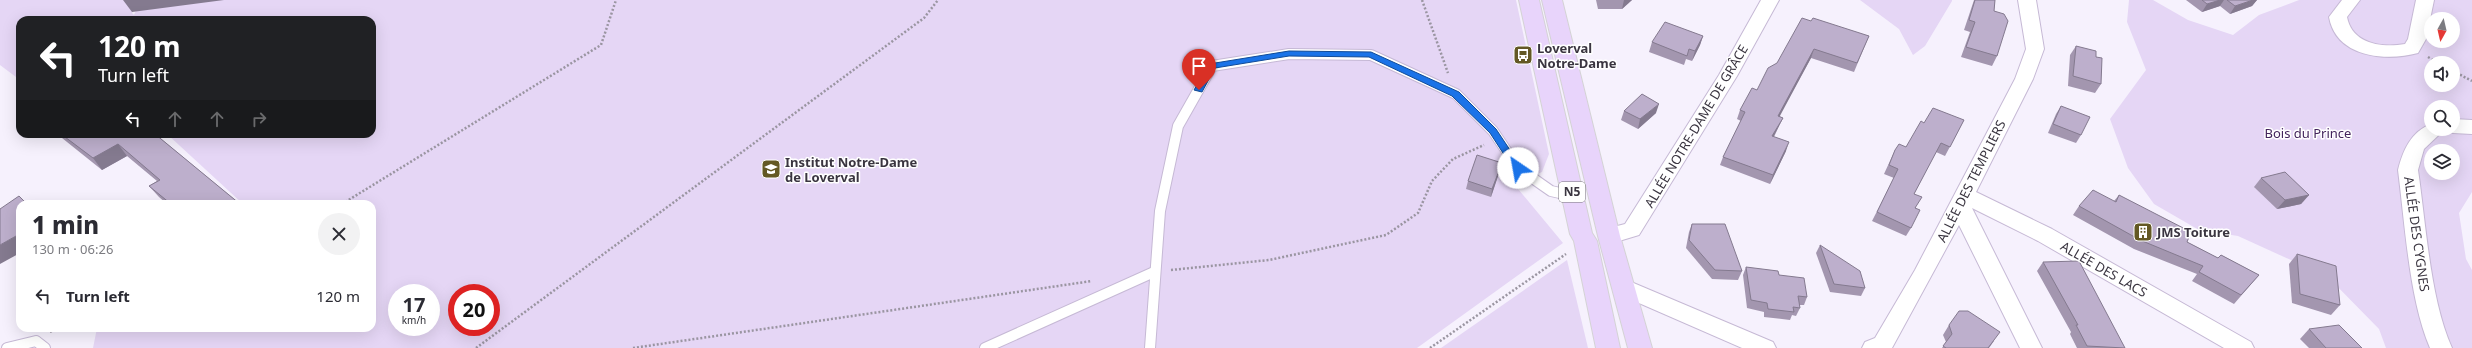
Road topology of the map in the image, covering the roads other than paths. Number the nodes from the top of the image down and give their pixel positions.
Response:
1 (1529, 0) edge
2 (1552, 0) edge
3 (1770, 0) edge
4 (2027, 0) edge
5 (2351, 0) edge
6 (2426, 0) edge
7 (2460, 126) edge
8 (2472, 127) edge
9 (2425, 136) edge
10 (1573, 196) junction
11 (1961, 199) junction
12 (1609, 236) junction
13 (1583, 238) junction
14 (1154, 272) junction
15 (1594, 286) junction
16 (1624, 287) junction
17 (7, 348) edge
18 (45, 348) edge
19 (985, 348) edge
20 (1150, 348) edge
21 (1608, 348) edge
22 (1640, 348) edge
23 (1765, 348) edge
24 (1873, 348) edge
25 (2031, 348) edge
26 (2243, 348) edge
27 (2441, 348) edge

1 - 10 main road, N5
2 - 12 main road, N5
3 - 12 street, ALLÉE NOTRE-DAME DE GRÂCE
4 - 11 street, ALLÉE DES TEMPLIERS
5 - 6 street
7 - 8 street
9 - 27 street, ALLÉE DES CYGNES
10 - 13 main road, N5
10 - 14 lane
11 - 24 street, ALLÉE DES TEMPLIERS
11 - 25 street
11 - 26 street, ALLÉE DES LACS
12 - 13 main road
12 - 16 main road, N5
13 - 15 main road, N5
14 - 19 lane
14 - 20 lane
15 - 16 main road
15 - 21 main road, N5
16 - 22 main road, N5
16 - 23 street
17 - 18 lane

